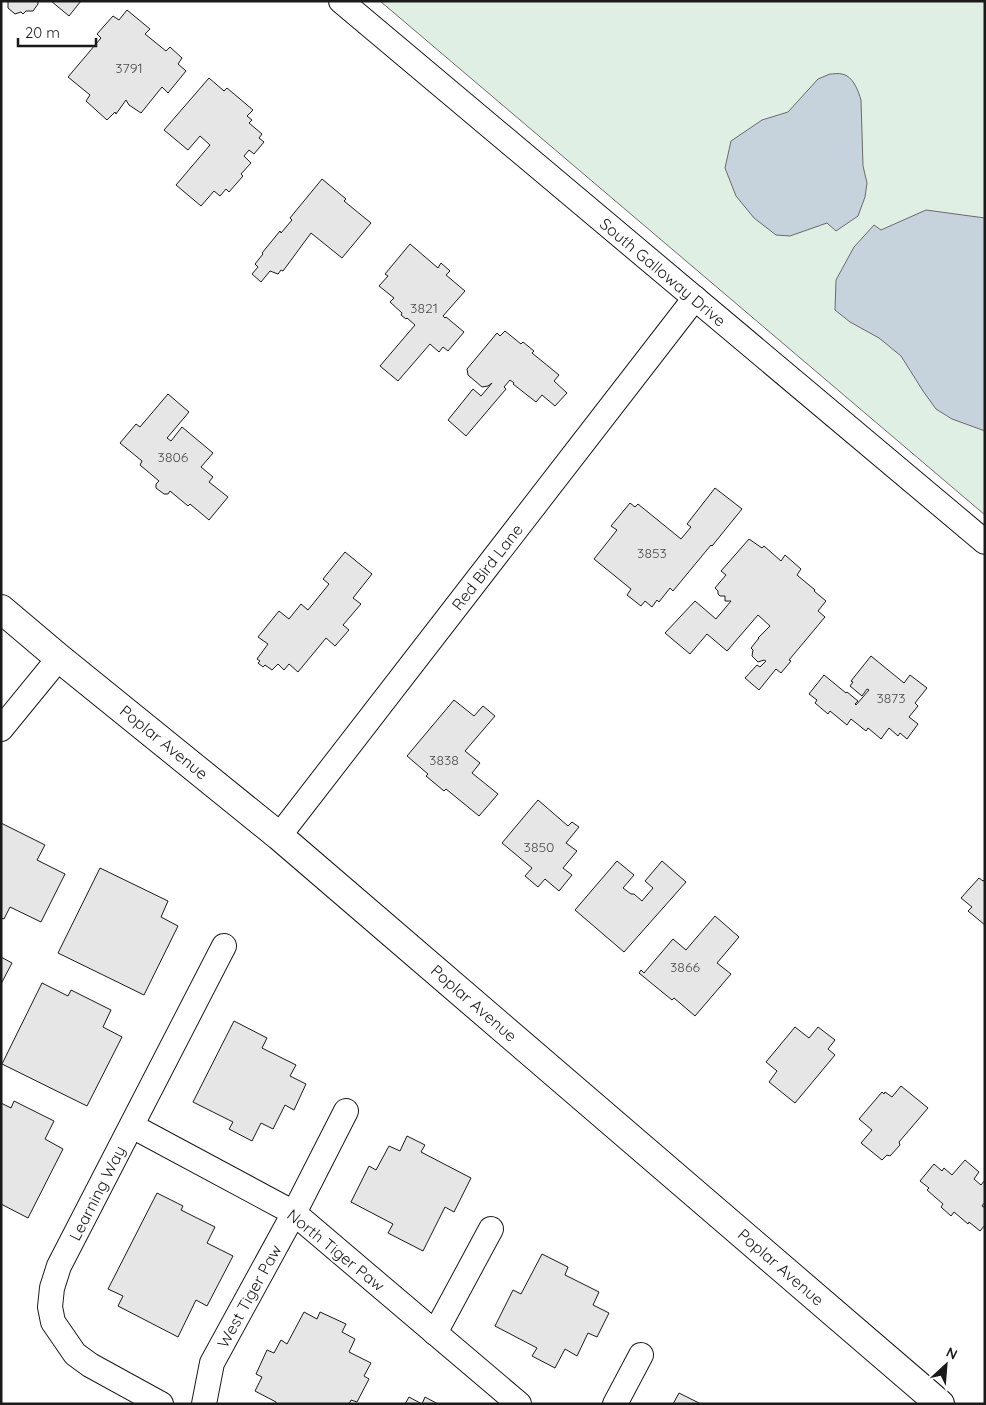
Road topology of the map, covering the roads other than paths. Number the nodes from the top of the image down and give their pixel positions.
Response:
1 (342, 1) edge
2 (695, 298) junction
3 (985, 542) edge
4 (1, 609) edge
5 (59, 658) junction
6 (1, 728) edge
7 (279, 836) junction
8 (224, 946) dead end
9 (346, 1111) dead end
10 (132, 1126) junction
11 (294, 1213) junction
12 (491, 1229) dead end
13 (435, 1333) junction
14 (641, 1355) dead end
15 (161, 1404) edge
16 (204, 1404) edge
17 (519, 1404) edge
18 (615, 1404) edge
19 (940, 1404) edge

1 - 2 street, South Galloway Drive
2 - 3 street, South Galloway Drive
2 - 7 street, Red Bird Lane
4 - 5 main road, Poplar Avenue
5 - 6 street
5 - 7 main road, Poplar Avenue
7 - 19 main road, Poplar Avenue
8 - 10 street, Learning Way
9 - 11 street, West Tiger Paw
10 - 11 street, North Tiger Paw
10 - 15 street, Learning Way
11 - 13 street, North Tiger Paw
11 - 16 street, West Tiger Paw
12 - 13 street
13 - 17 street, North Tiger Paw
14 - 18 street

